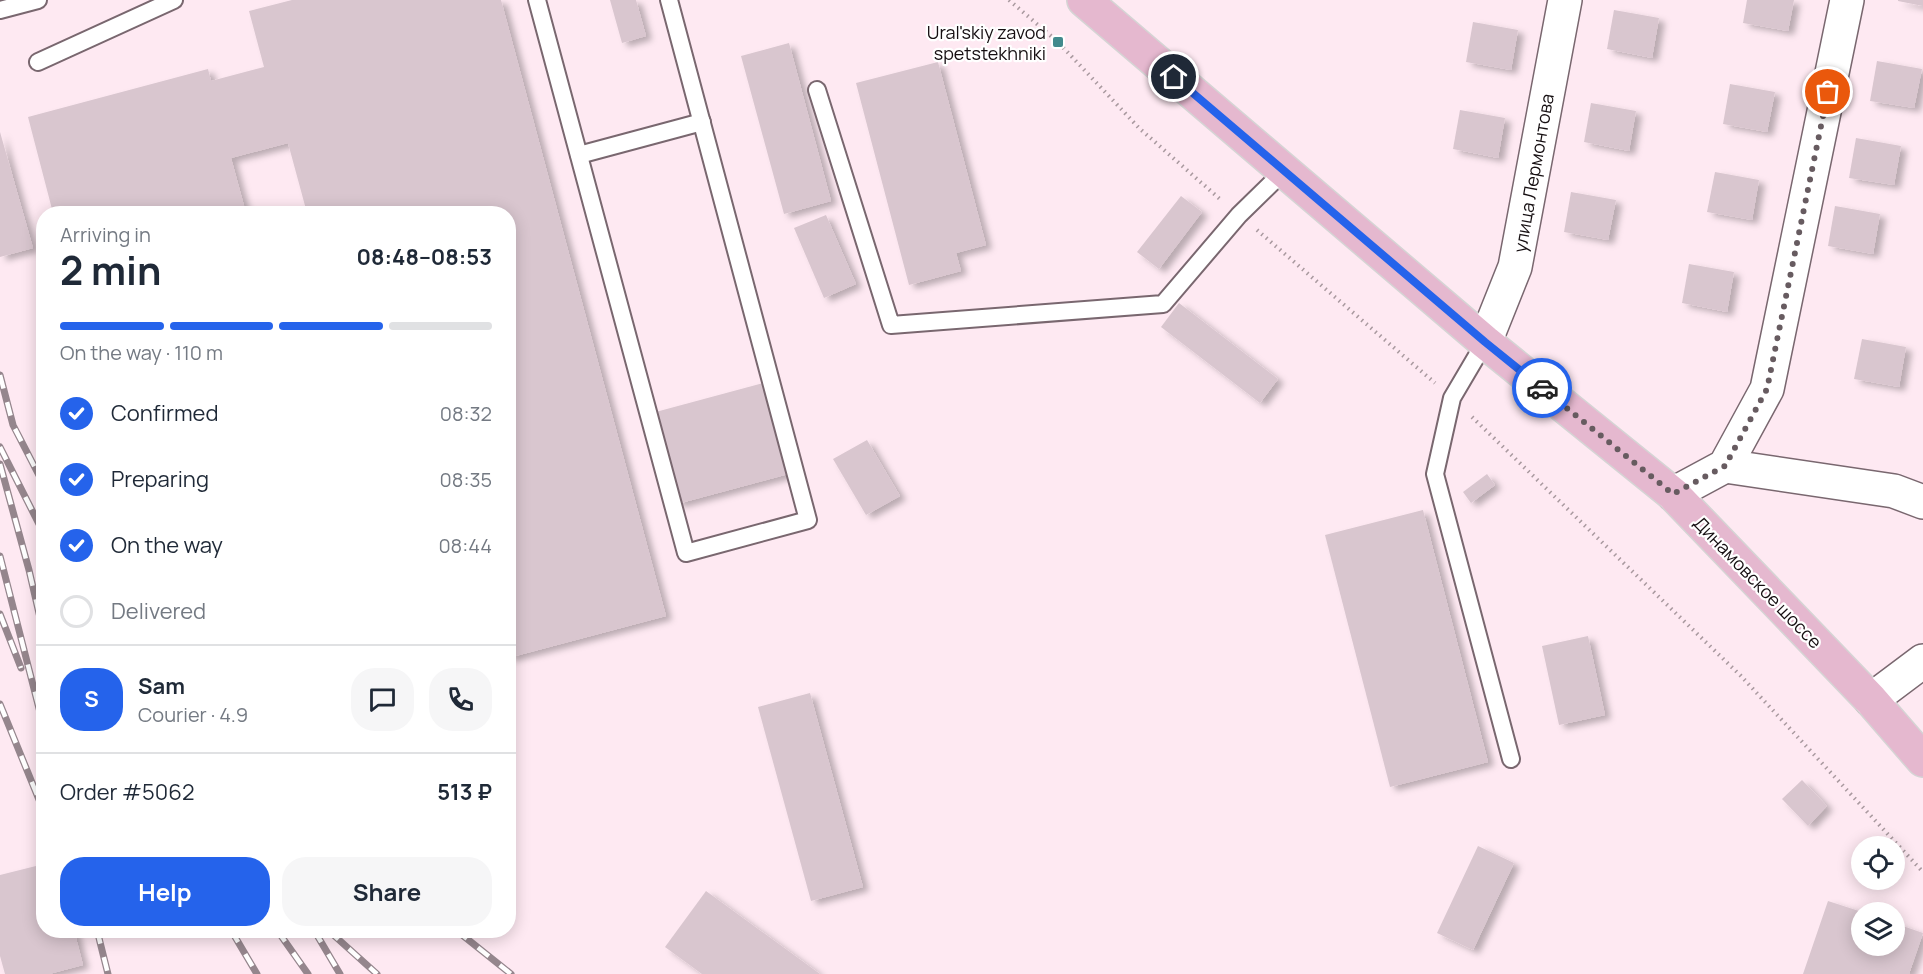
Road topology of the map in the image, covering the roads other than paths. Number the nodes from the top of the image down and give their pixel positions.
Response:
1 (38, 0) edge
2 (174, 0) edge
3 (537, 0) edge
4 (669, 0) edge
5 (1084, 0) edge
6 (1565, 0) edge
7 (1846, 0) edge
8 (0, 10) edge
9 (38, 62) dead end
10 (817, 90) dead end
11 (702, 122) junction
12 (579, 155) junction
13 (1284, 171) junction
14 (1485, 342) junction
15 (1725, 466) junction
16 (1673, 494) junction
17 (1923, 502) edge
18 (1923, 661) edge
19 (1871, 700) junction
20 (1511, 759) dead end
21 (1923, 760) edge

1 - 8 lane
2 - 9 lane
3 - 12 lane
4 - 11 lane
5 - 13 main road, Динамовское шоссе
6 - 14 street, улица Лермонтова
7 - 15 street
10 - 13 lane
11 - 12 lane
11 - 12 lane
13 - 14 main road, Динамовское шоссе
14 - 16 main road, Динамовское шоссе
14 - 20 lane
15 - 16 street
15 - 17 street
16 - 19 main road, Динамовское шоссе
18 - 19 street
19 - 21 main road, Динамовское шоссе

